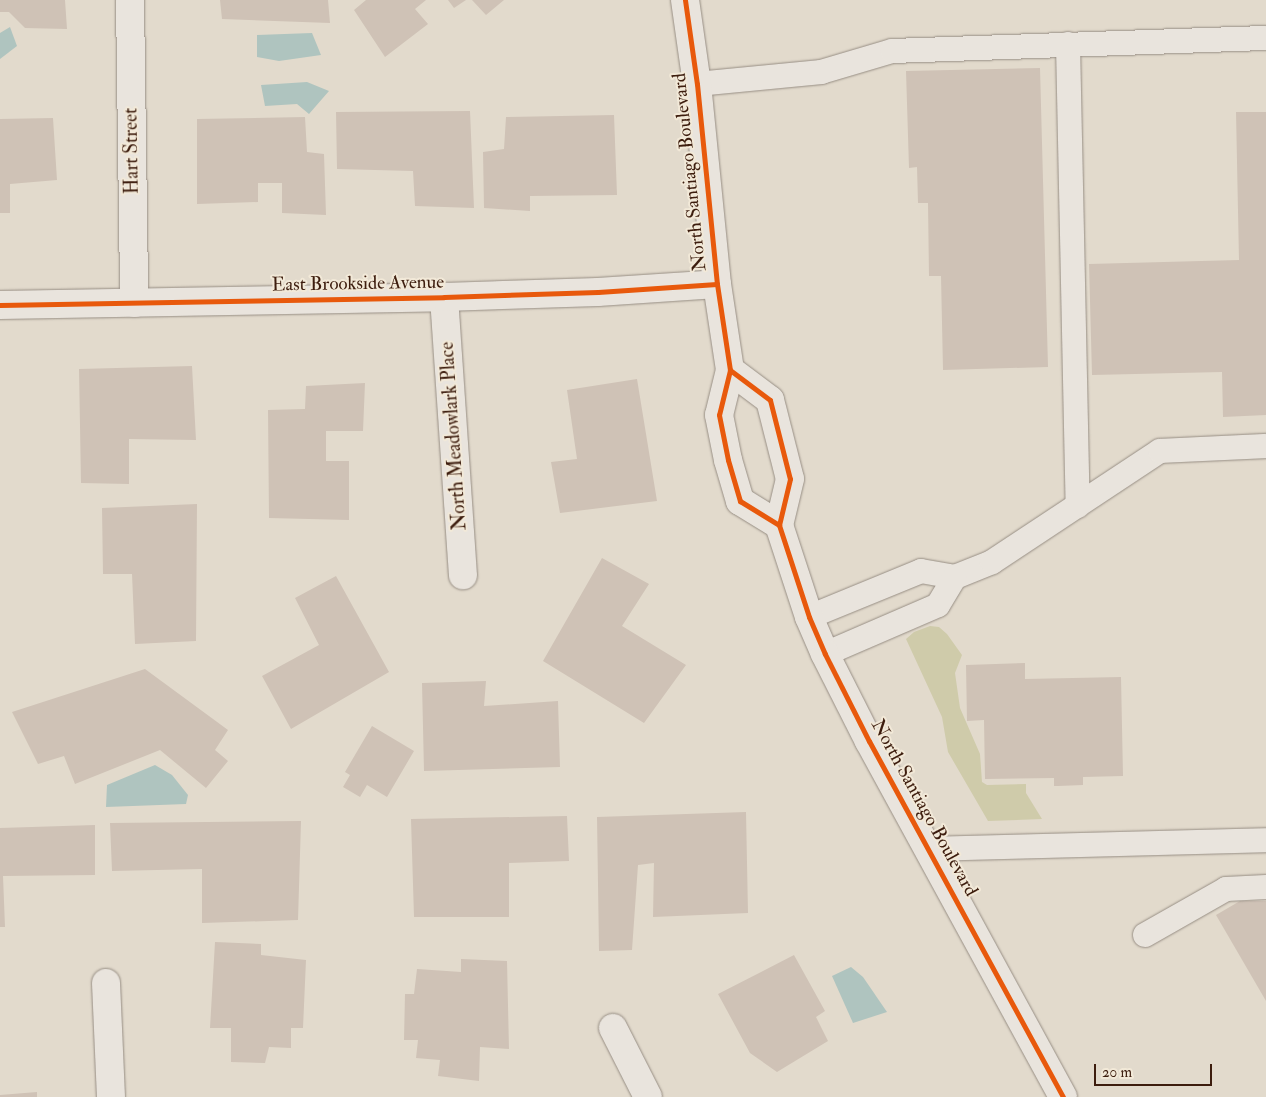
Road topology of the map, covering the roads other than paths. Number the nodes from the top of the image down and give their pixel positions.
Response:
1 (130, 0) edge
2 (685, 0) edge
3 (1266, 38) edge
4 (1068, 44) junction
5 (697, 84) junction
6 (717, 284) junction
7 (444, 297) junction
8 (134, 303) junction
9 (0, 305) edge
10 (730, 370) junction
11 (1266, 446) edge
12 (1078, 506) junction
13 (779, 525) junction
14 (463, 575) dead end
15 (955, 577) junction
16 (809, 617) junction
17 (825, 654) junction
18 (1266, 840) edge
19 (929, 850) junction
20 (1266, 888) edge
21 (1145, 935) dead end
22 (106, 983) dead end
23 (613, 1028) dead end
24 (111, 1097) edge
25 (648, 1097) edge
26 (1063, 1097) edge

1 - 8 street, Hart Street
2 - 5 street, North Santiago Boulevard
3 - 4 lane
4 - 5 lane
4 - 12 lane
5 - 6 street, North Santiago Boulevard
6 - 7 street, East Brookside Avenue
6 - 10 street, North Santiago Boulevard
7 - 8 street, East Brookside Avenue
7 - 14 street, North Meadowlark Place
8 - 9 street, East Brookside Avenue
10 - 13 street
10 - 13 street, North Santiago Boulevard
11 - 12 lane
12 - 15 lane
13 - 16 street, North Santiago Boulevard
15 - 16 lane
15 - 17 lane
16 - 17 street, North Santiago Boulevard
17 - 19 street, North Santiago Boulevard
18 - 19 lane
19 - 26 street, North Santiago Boulevard
20 - 21 lane
22 - 24 street
23 - 25 street

